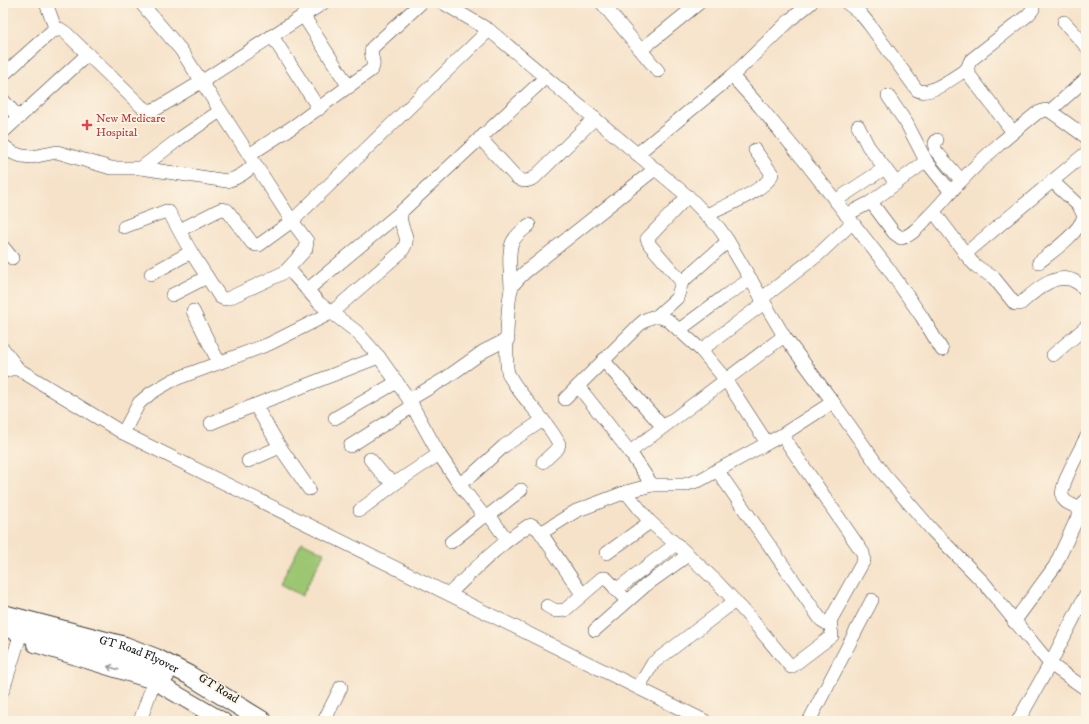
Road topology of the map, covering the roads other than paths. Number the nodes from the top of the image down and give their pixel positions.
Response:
1 (141, 3) edge
2 (323, 3) edge
3 (421, 3) edge
4 (443, 3) edge
5 (602, 3) edge
6 (699, 3) edge
7 (811, 3) edge
8 (847, 3) edge
9 (1033, 3) edge
10 (47, 6) dead end
11 (303, 15) junction
12 (1064, 22) dead end
13 (56, 30) junction
14 (489, 30) junction
15 (272, 36) junction
16 (1086, 46) edge
17 (641, 50) junction
18 (88, 54) junction
19 (967, 69) junction
20 (658, 71) dead end
21 (3, 75) edge
22 (732, 76) junction
23 (545, 78) junction
24 (1086, 79) edge
25 (201, 82) junction
26 (349, 87) junction
27 (888, 96) dead end
28 (3, 100) edge
29 (319, 109) junction
30 (220, 111) junction
31 (1050, 111) junction
32 (19, 118) junction
33 (594, 118) junction
34 (858, 126) dead end
35 (3, 132) edge
36 (1013, 132) junction
37 (1086, 137) edge
38 (480, 138) junction
39 (937, 140) dead end
40 (3, 145) edge
41 (755, 150) dead end
42 (1086, 153) edge
43 (637, 154) junction
44 (252, 160) junction
45 (926, 161) junction
46 (141, 168) junction
47 (885, 168) junction
48 (656, 169) junction
49 (961, 180) junction
50 (1052, 181) junction
51 (896, 183) junction
52 (951, 192) junction
53 (688, 196) junction
54 (835, 201) junction
55 (871, 202) junction
56 (402, 211) junction
57 (934, 212) junction
58 (706, 215) junction
59 (849, 219) junction
60 (292, 221) junction
61 (529, 225) dead end
62 (124, 227) dead end
63 (180, 230) junction
64 (728, 241) junction
65 (3, 247) edge
66 (191, 252) junction
67 (965, 254) junction
68 (12, 258) dead end
69 (1039, 262) dead end
70 (285, 272) junction
71 (151, 274) dead end
72 (207, 277) junction
73 (751, 280) junction
74 (682, 282) junction
75 (511, 289) junction
76 (307, 290) junction
77 (1086, 290) edge
78 (172, 295) dead end
79 (763, 301) junction
80 (194, 311) dead end
81 (331, 313) junction
82 (656, 317) junction
83 (1086, 327) edge
84 (679, 330) junction
85 (784, 336) junction
86 (508, 339) junction
87 (3, 349) edge
88 (701, 350) junction
89 (942, 350) dead end
90 (1053, 354) dead end
91 (380, 357) junction
92 (604, 360) junction
93 (219, 363) junction
94 (18, 369) junction
95 (3, 372) edge
96 (726, 380) junction
97 (397, 382) junction
98 (578, 386) junction
99 (565, 399) dead end
100 (833, 402) junction
101 (411, 403) junction
102 (255, 405) junction
103 (335, 418) dead end
104 (543, 420) junction
105 (211, 423) dead end
106 (663, 427) junction
107 (123, 433) junction
108 (782, 435) junction
109 (1086, 438) edge
110 (767, 443) junction
111 (350, 446) dead end
112 (280, 447) junction
113 (630, 452) junction
114 (439, 454) junction
115 (370, 459) dead end
116 (248, 461) dead end
117 (543, 462) dead end
118 (717, 470) junction
119 (400, 480) junction
120 (459, 484) junction
121 (652, 485) junction
122 (309, 489) dead end
123 (521, 490) dead end
124 (626, 492) junction
125 (1083, 504) edge
126 (360, 510) dead end
127 (486, 516) junction
128 (650, 522) junction
129 (541, 534) junction
130 (507, 540) junction
131 (451, 542) dead end
132 (676, 544) junction
133 (607, 553) dead end
134 (688, 555) junction
135 (616, 590) junction
136 (449, 594) junction
137 (582, 594) junction
138 (1085, 598) edge
139 (872, 600) dead end
140 (627, 601) junction
141 (735, 601) junction
142 (547, 606) dead end
143 (3, 610) edge
144 (3, 614) edge
145 (830, 621) junction
146 (1014, 622) junction
147 (3, 627) edge
148 (595, 630) dead end
149 (3, 635) edge
150 (19, 639) junction
151 (1050, 664) junction
152 (154, 681) junction
153 (341, 688) dead end
154 (638, 688) junction
155 (1086, 689) edge
156 (3, 690) edge
157 (140, 721) edge
158 (224, 721) edge
159 (239, 721) edge
160 (263, 721) edge
161 (273, 721) edge
162 (324, 721) edge
163 (704, 721) edge
164 (809, 721) edge
165 (1018, 721) edge

1 - 25 street
2 - 11 street
3 - 26 street
4 - 14 street
5 - 17 street
6 - 17 street
7 - 22 street
8 - 19 street
9 - 19 street
10 - 13 street
11 - 15 street
11 - 26 street
12 - 16 street
13 - 18 street
13 - 21 street
14 - 23 street
14 - 60 street
15 - 25 street
15 - 29 street
17 - 20 street
18 - 25 street
18 - 32 street
19 - 36 street
22 - 43 street
22 - 54 street
23 - 33 street
23 - 38 street
24 - 31 street
25 - 30 street
26 - 29 street
27 - 45 street
28 - 32 street
29 - 44 street
30 - 44 street
30 - 46 street
31 - 36 street
31 - 37 street
32 - 35 street
33 - 38 street
33 - 43 street
34 - 47 street
36 - 49 street
38 - 56 street
39 - 49 street
40 - 46 street
41 - 58 street
42 - 50 street
43 - 48 street
44 - 46 street
44 - 60 street
45 - 51 street
45 - 52 street
47 - 51 street
47 - 54 street
48 - 53 street
48 - 75 street
49 - 52 street
50 - 67 street
50 - 69 street
51 - 55 street
52 - 57 street
53 - 58 street
53 - 74 street
54 - 59 street
55 - 57 street
55 - 59 street
56 - 76 street
56 - 81 street
57 - 67 street
58 - 64 street
59 - 79 street
59 - 89 street
60 - 63 street
60 - 70 street
61 - 75 street
62 - 63 street
63 - 66 street
64 - 73 street
64 - 74 street
65 - 68 street
66 - 71 street
66 - 72 street
67 - 77 street
70 - 72 street
70 - 76 street
72 - 78 street
73 - 79 street
73 - 84 street
74 - 82 street
75 - 86 street
76 - 81 street
79 - 85 street
79 - 88 street
80 - 93 street
81 - 91 street
81 - 93 street
82 - 84 street
82 - 92 street
83 - 90 street
84 - 88 street
85 - 96 street
85 - 100 street
86 - 101 street
86 - 104 street
87 - 94 street
88 - 96 street
91 - 97 street
91 - 102 street
92 - 98 street
92 - 106 street
93 - 107 street
94 - 95 street
94 - 107 street
96 - 106 street
96 - 110 street
97 - 101 street
97 - 103 street
98 - 99 street
98 - 113 street
100 - 108 street
100 - 146 street
101 - 111 street
101 - 114 street
102 - 105 street
102 - 112 street
104 - 117 street
104 - 120 street
106 - 113 street
107 - 136 street
108 - 110 street
108 - 145 street
109 - 125 street
110 - 118 street
112 - 116 street
112 - 122 street
113 - 121 street
114 - 119 street
114 - 120 street
115 - 119 street
118 - 121 street
118 - 145 street
119 - 126 street
120 - 127 street
121 - 124 street
123 - 127 street
124 - 128 street
124 - 129 street
125 - 146 street
127 - 130 street
127 - 131 street
128 - 132 street
128 - 133 street
129 - 130 street
129 - 137 street
130 - 136 street
132 - 134 street
132 - 135 street
134 - 140 street
134 - 141 street
135 - 137 street
135 - 140 street
136 - 154 street
137 - 142 street
138 - 151 street
139 - 164 street
140 - 148 street
141 - 145 street
141 - 154 street
143 - 161 main road, GT Road
144 - 160 highway, GT Road Flyover
146 - 151 street
147 - 159 highway, GT Road Flyover
149 - 150 main road
152 -> 150 main road
150 - 156 street
151 - 155 street
151 - 165 street
152 - 157 street
152 - 158 main road
153 - 162 street
154 - 163 street

